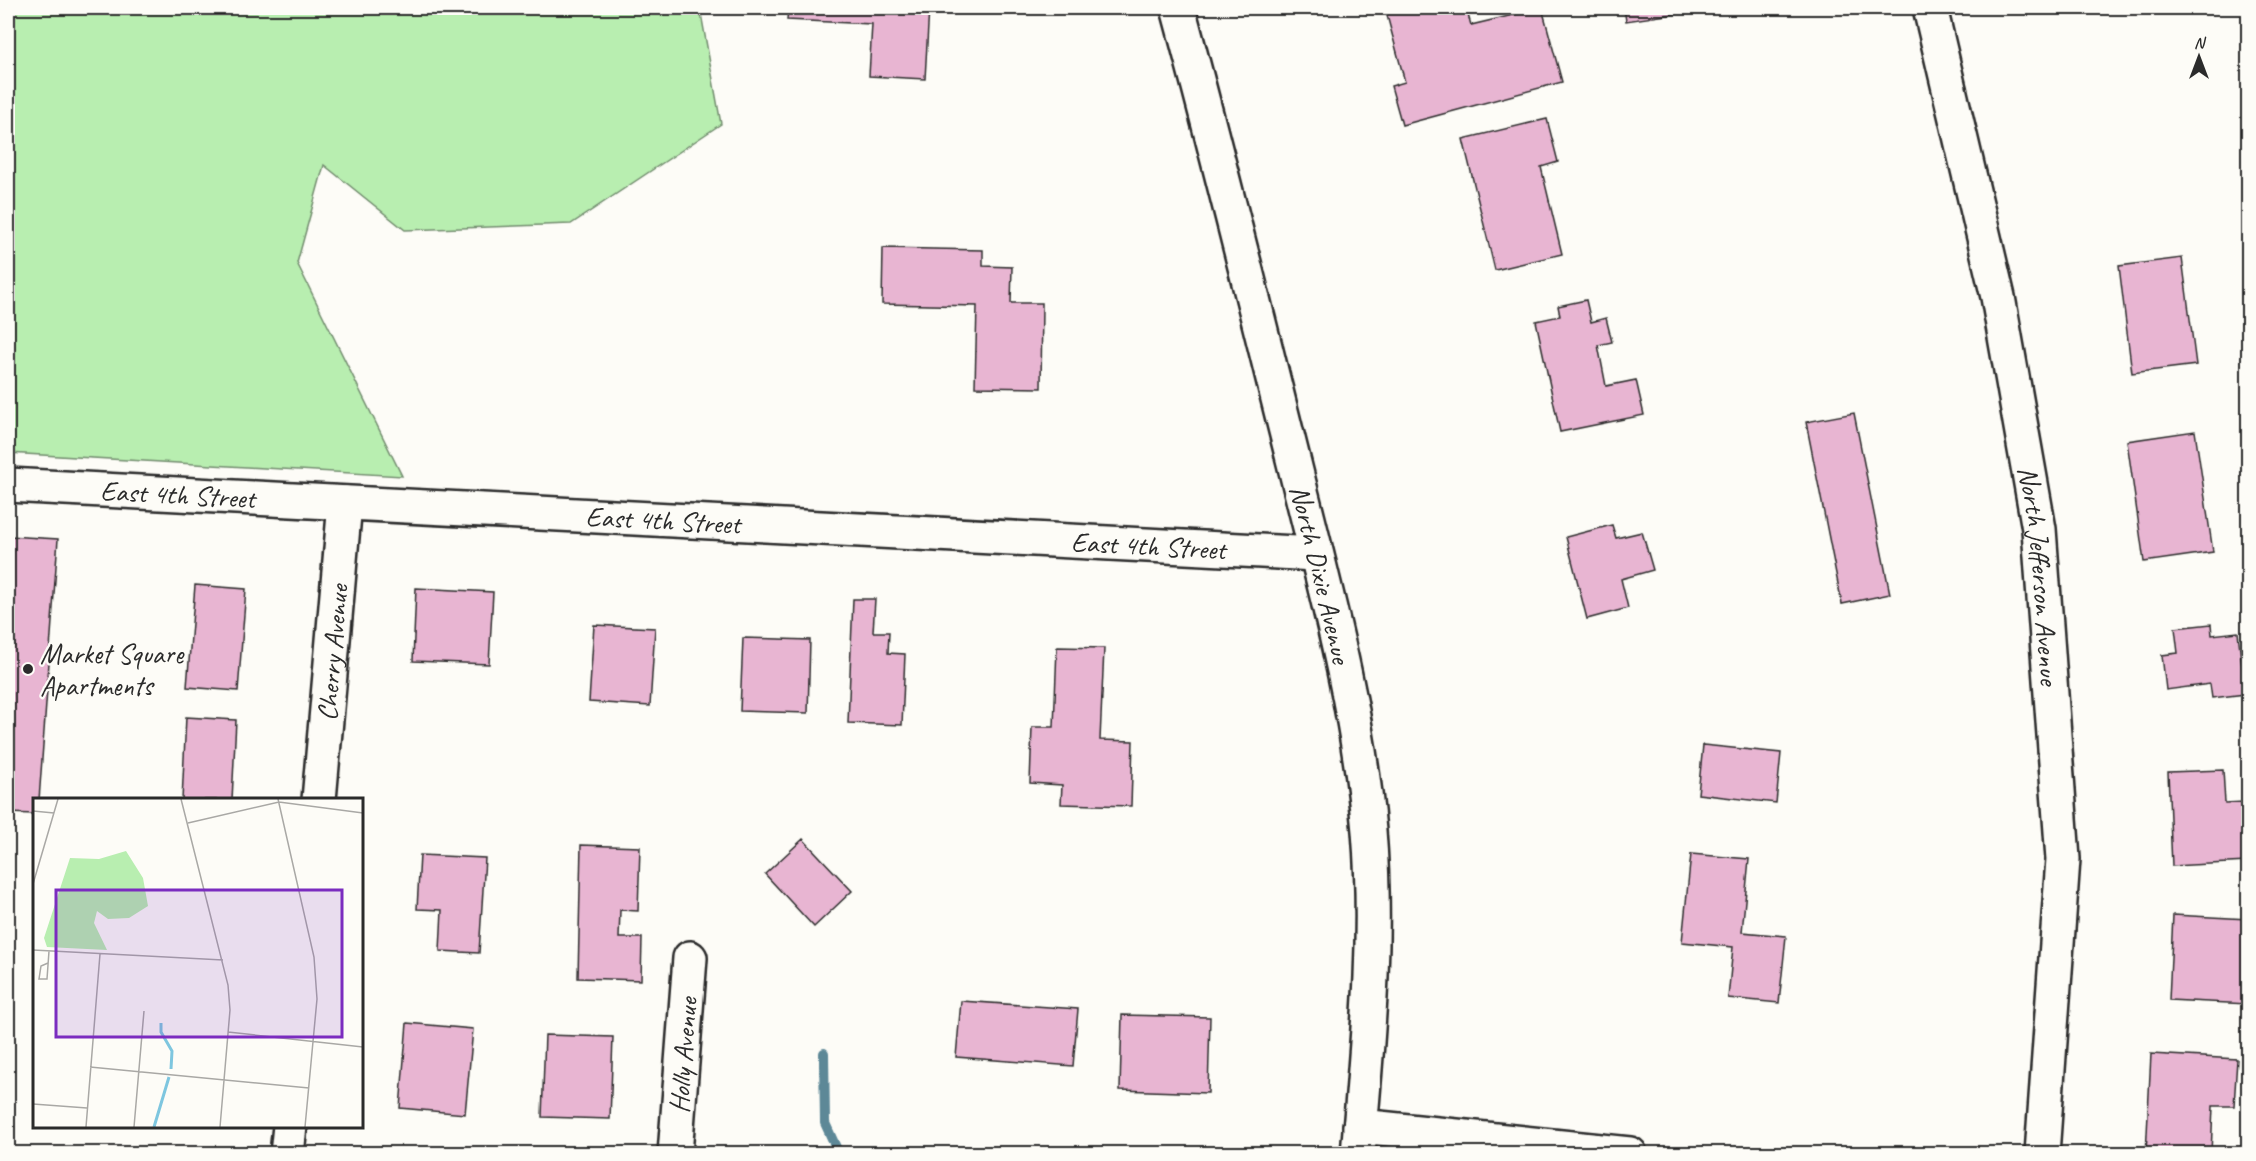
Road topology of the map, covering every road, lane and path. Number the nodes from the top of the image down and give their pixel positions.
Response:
1 (1178, 8) edge
2 (1930, 8) edge
3 (8, 485) edge
4 (345, 503) junction
5 (1316, 554) junction
6 (319, 798) edge
7 (690, 958) dead end
8 (290, 1128) edge
9 (1359, 1140) edge
10 (288, 1154) edge
11 (675, 1154) edge
12 (1630, 1154) edge
13 (2042, 1154) edge

1 - 5 street, North Dixie Avenue
2 - 13 street, North Jefferson Avenue
3 - 4 street, East 4th Street
4 - 5 street, East 4th Street
4 - 6 street, Cherry Avenue
5 - 9 street, North Dixie Avenue
7 - 11 street, Holly Avenue
8 - 10 street
9 - 12 street

